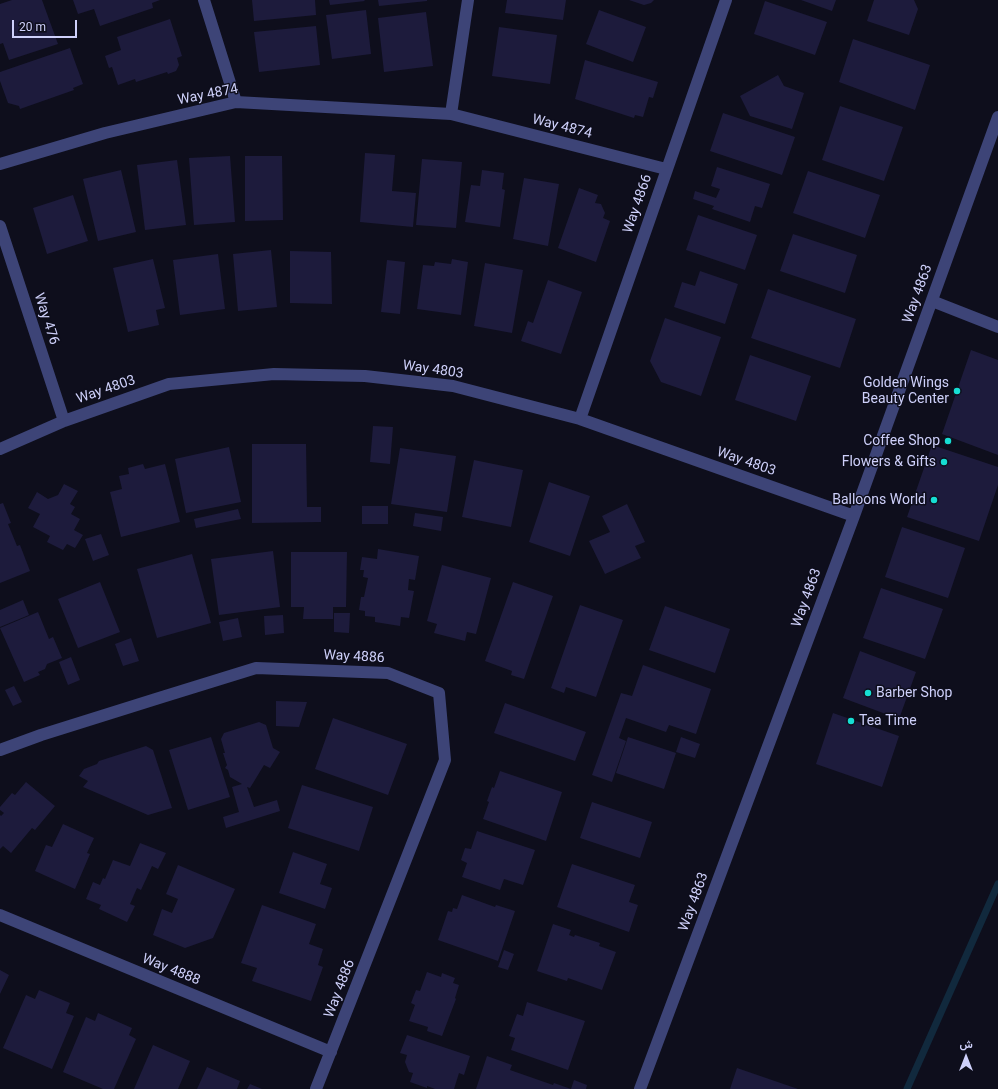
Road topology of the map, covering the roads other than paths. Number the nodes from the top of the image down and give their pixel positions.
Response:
1 (204, 0) edge
2 (468, 0) edge
3 (726, 0) edge
4 (236, 102) junction
5 (451, 114) junction
6 (998, 117) edge
7 (0, 164) edge
8 (666, 169) junction
9 (0, 226) edge
10 (932, 301) junction
11 (998, 328) edge
12 (580, 419) junction
13 (64, 421) junction
14 (0, 449) edge
15 (854, 516) junction
16 (0, 750) edge
17 (0, 915) edge
18 (331, 1052) junction
19 (316, 1089) edge
20 (640, 1089) edge

1 - 4 street
2 - 5 street
3 - 8 street, Way 4866
4 - 5 street, Way 4874
4 - 7 street, Way 4874
5 - 8 street, Way 4874
6 - 10 street, Way 4863
8 - 12 street, Way 4866
9 - 13 street, Way 476
10 - 11 street
10 - 15 street, Way 4863
12 - 13 street, Way 4803
12 - 15 street, Way 4803
13 - 14 street, Way 4803
15 - 20 street, Way 4863
16 - 18 street, Way 4886
17 - 18 street, Way 4888
18 - 19 street, Way 4886

